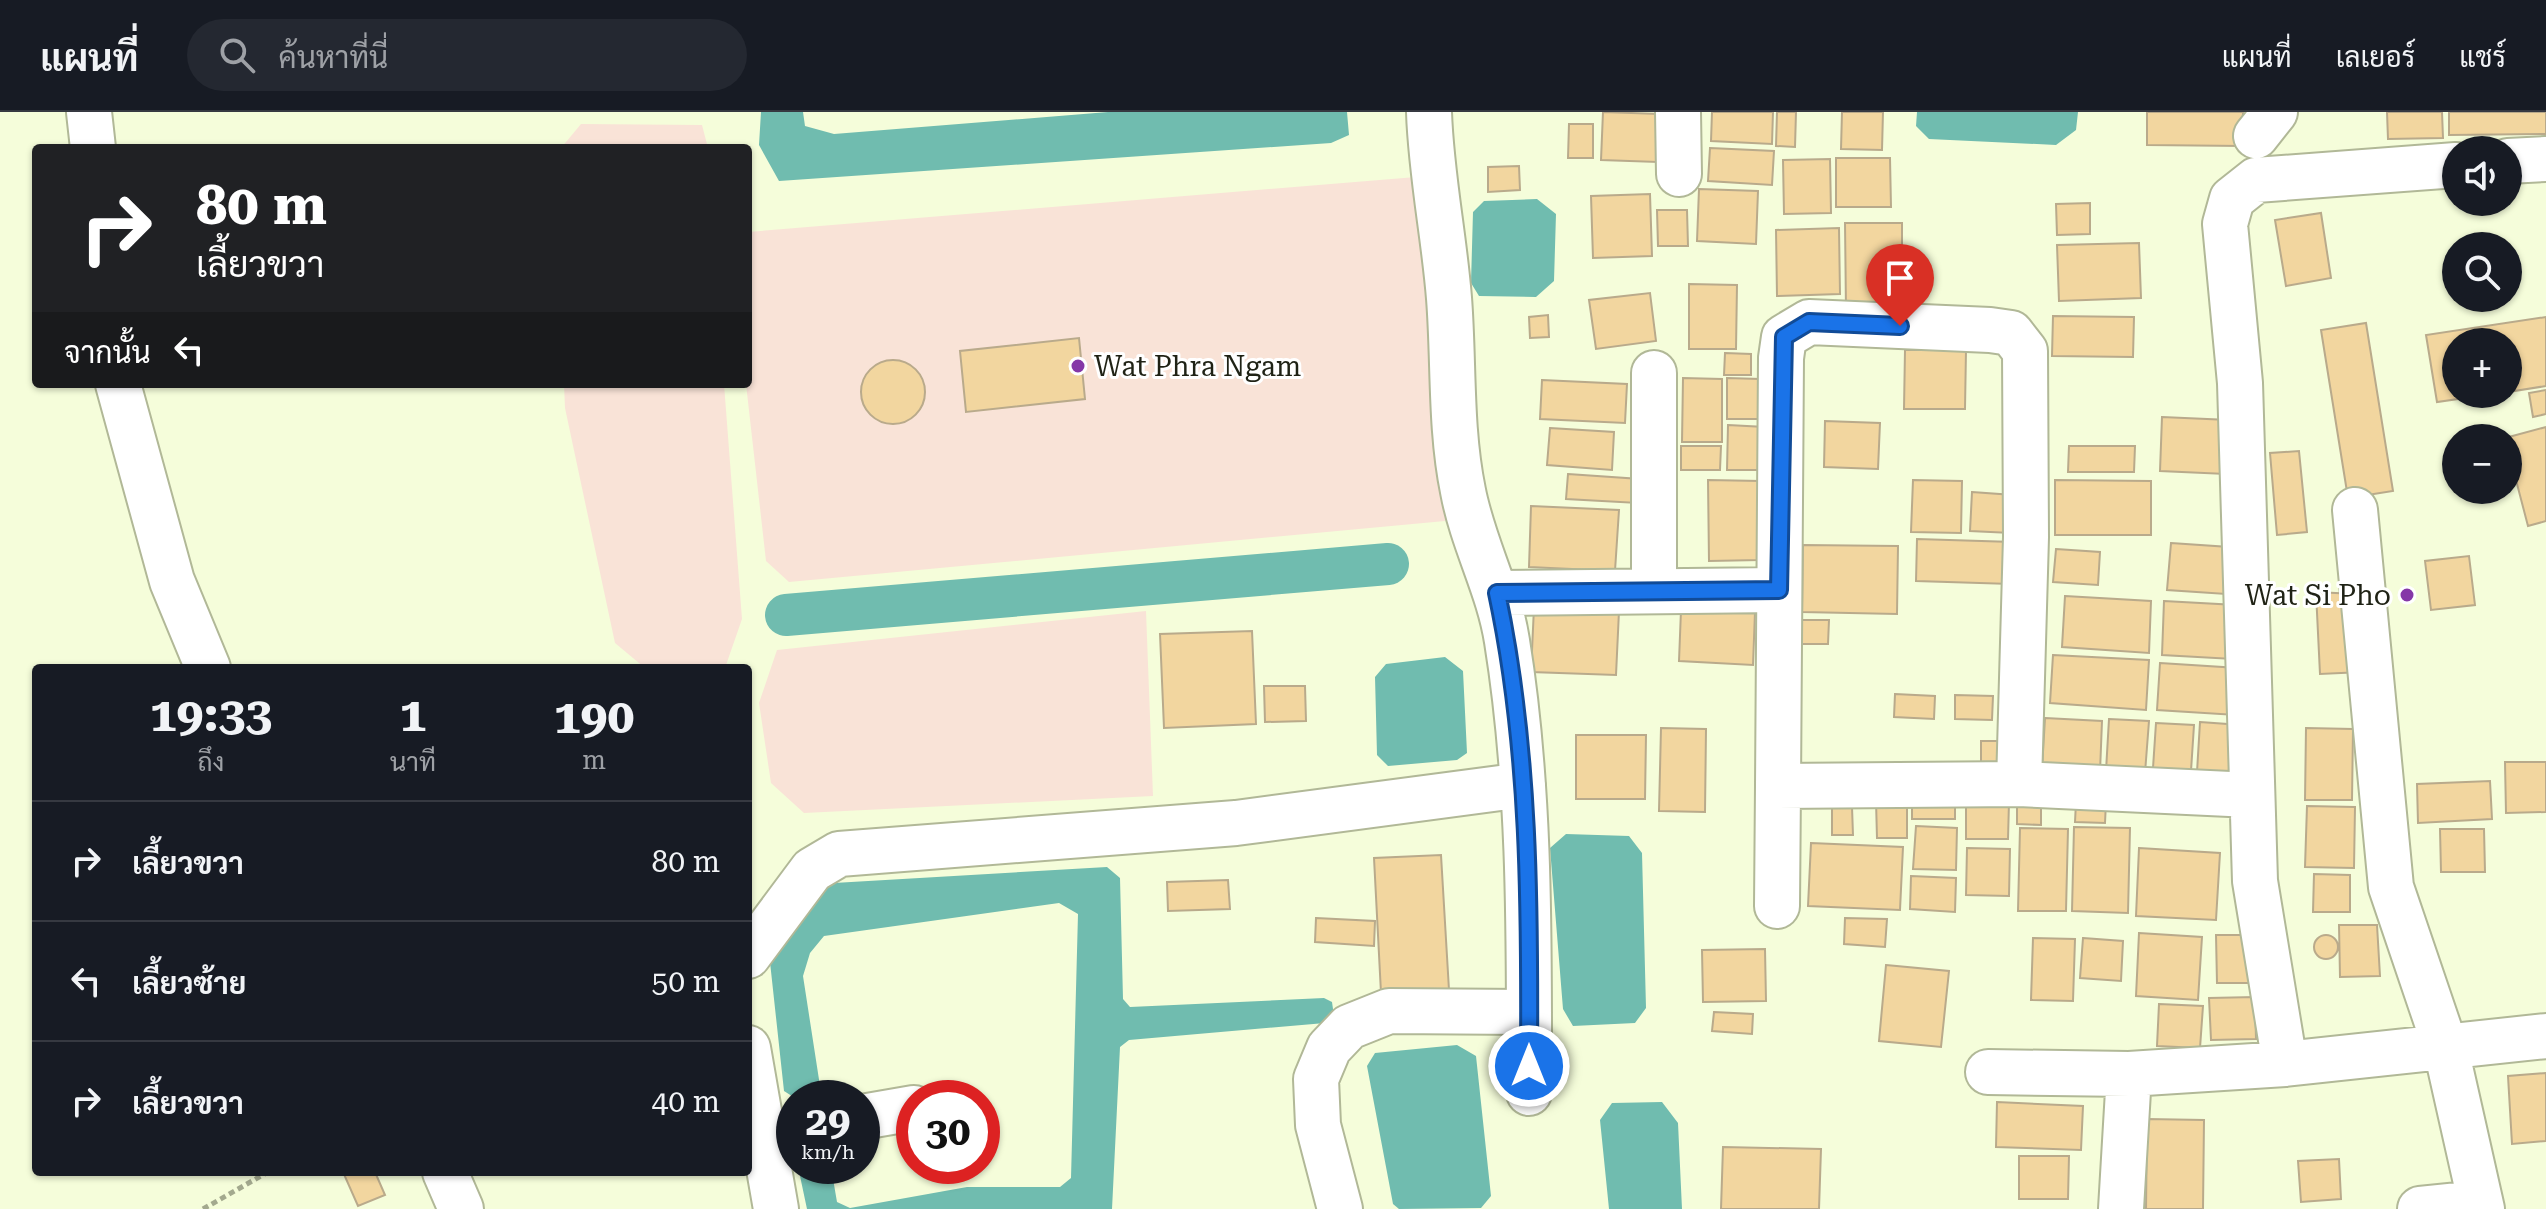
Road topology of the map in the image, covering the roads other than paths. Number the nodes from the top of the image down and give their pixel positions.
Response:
1 (89, 112) edge
2 (1429, 112) edge
3 (1678, 112) edge
4 (93, 144) edge
5 (2546, 159) edge
6 (2522, 160) edge
7 (2442, 166) edge
8 (1679, 174) dead end
9 (1654, 373) dead end
10 (119, 388) edge
11 (2355, 510) dead end
12 (1779, 590) junction
13 (1654, 591) junction
14 (1497, 593) junction
15 (206, 664) edge
16 (2019, 784) junction
17 (1523, 785) junction
18 (1778, 786) junction
19 (2251, 795) junction
20 (1777, 906) dead end
21 (752, 951) edge
22 (1529, 1012) junction
23 (2546, 1036) edge
24 (2446, 1049) junction
25 (752, 1059) edge
26 (2285, 1064) junction
27 (1988, 1072) dead end
28 (2129, 1074) junction
29 (1529, 1093) dead end
30 (776, 1123) edge
31 (447, 1176) edge
32 (777, 1184) edge
33 (2480, 1206) edge
34 (461, 1209) edge
35 (776, 1209) edge
36 (1340, 1209) edge
37 (2121, 1209) edge
38 (2420, 1209) edge

1 - 4 street
2 - 14 street
3 - 8 street
5 - 6 street
7 - 19 street
9 - 13 street
10 - 15 street
11 - 24 street
12 - 13 street
12 - 16 street
12 - 18 street
13 - 14 street
14 - 17 street
16 - 18 street
16 - 19 street
17 - 21 street
17 - 22 street
18 - 20 street
19 - 26 street
22 - 29 street
22 - 36 street
23 - 24 street
24 - 26 street
24 - 33 street
25 - 30 street
26 - 28 street
27 - 28 street
28 - 37 street
31 - 34 street
32 - 35 street
33 - 38 street

